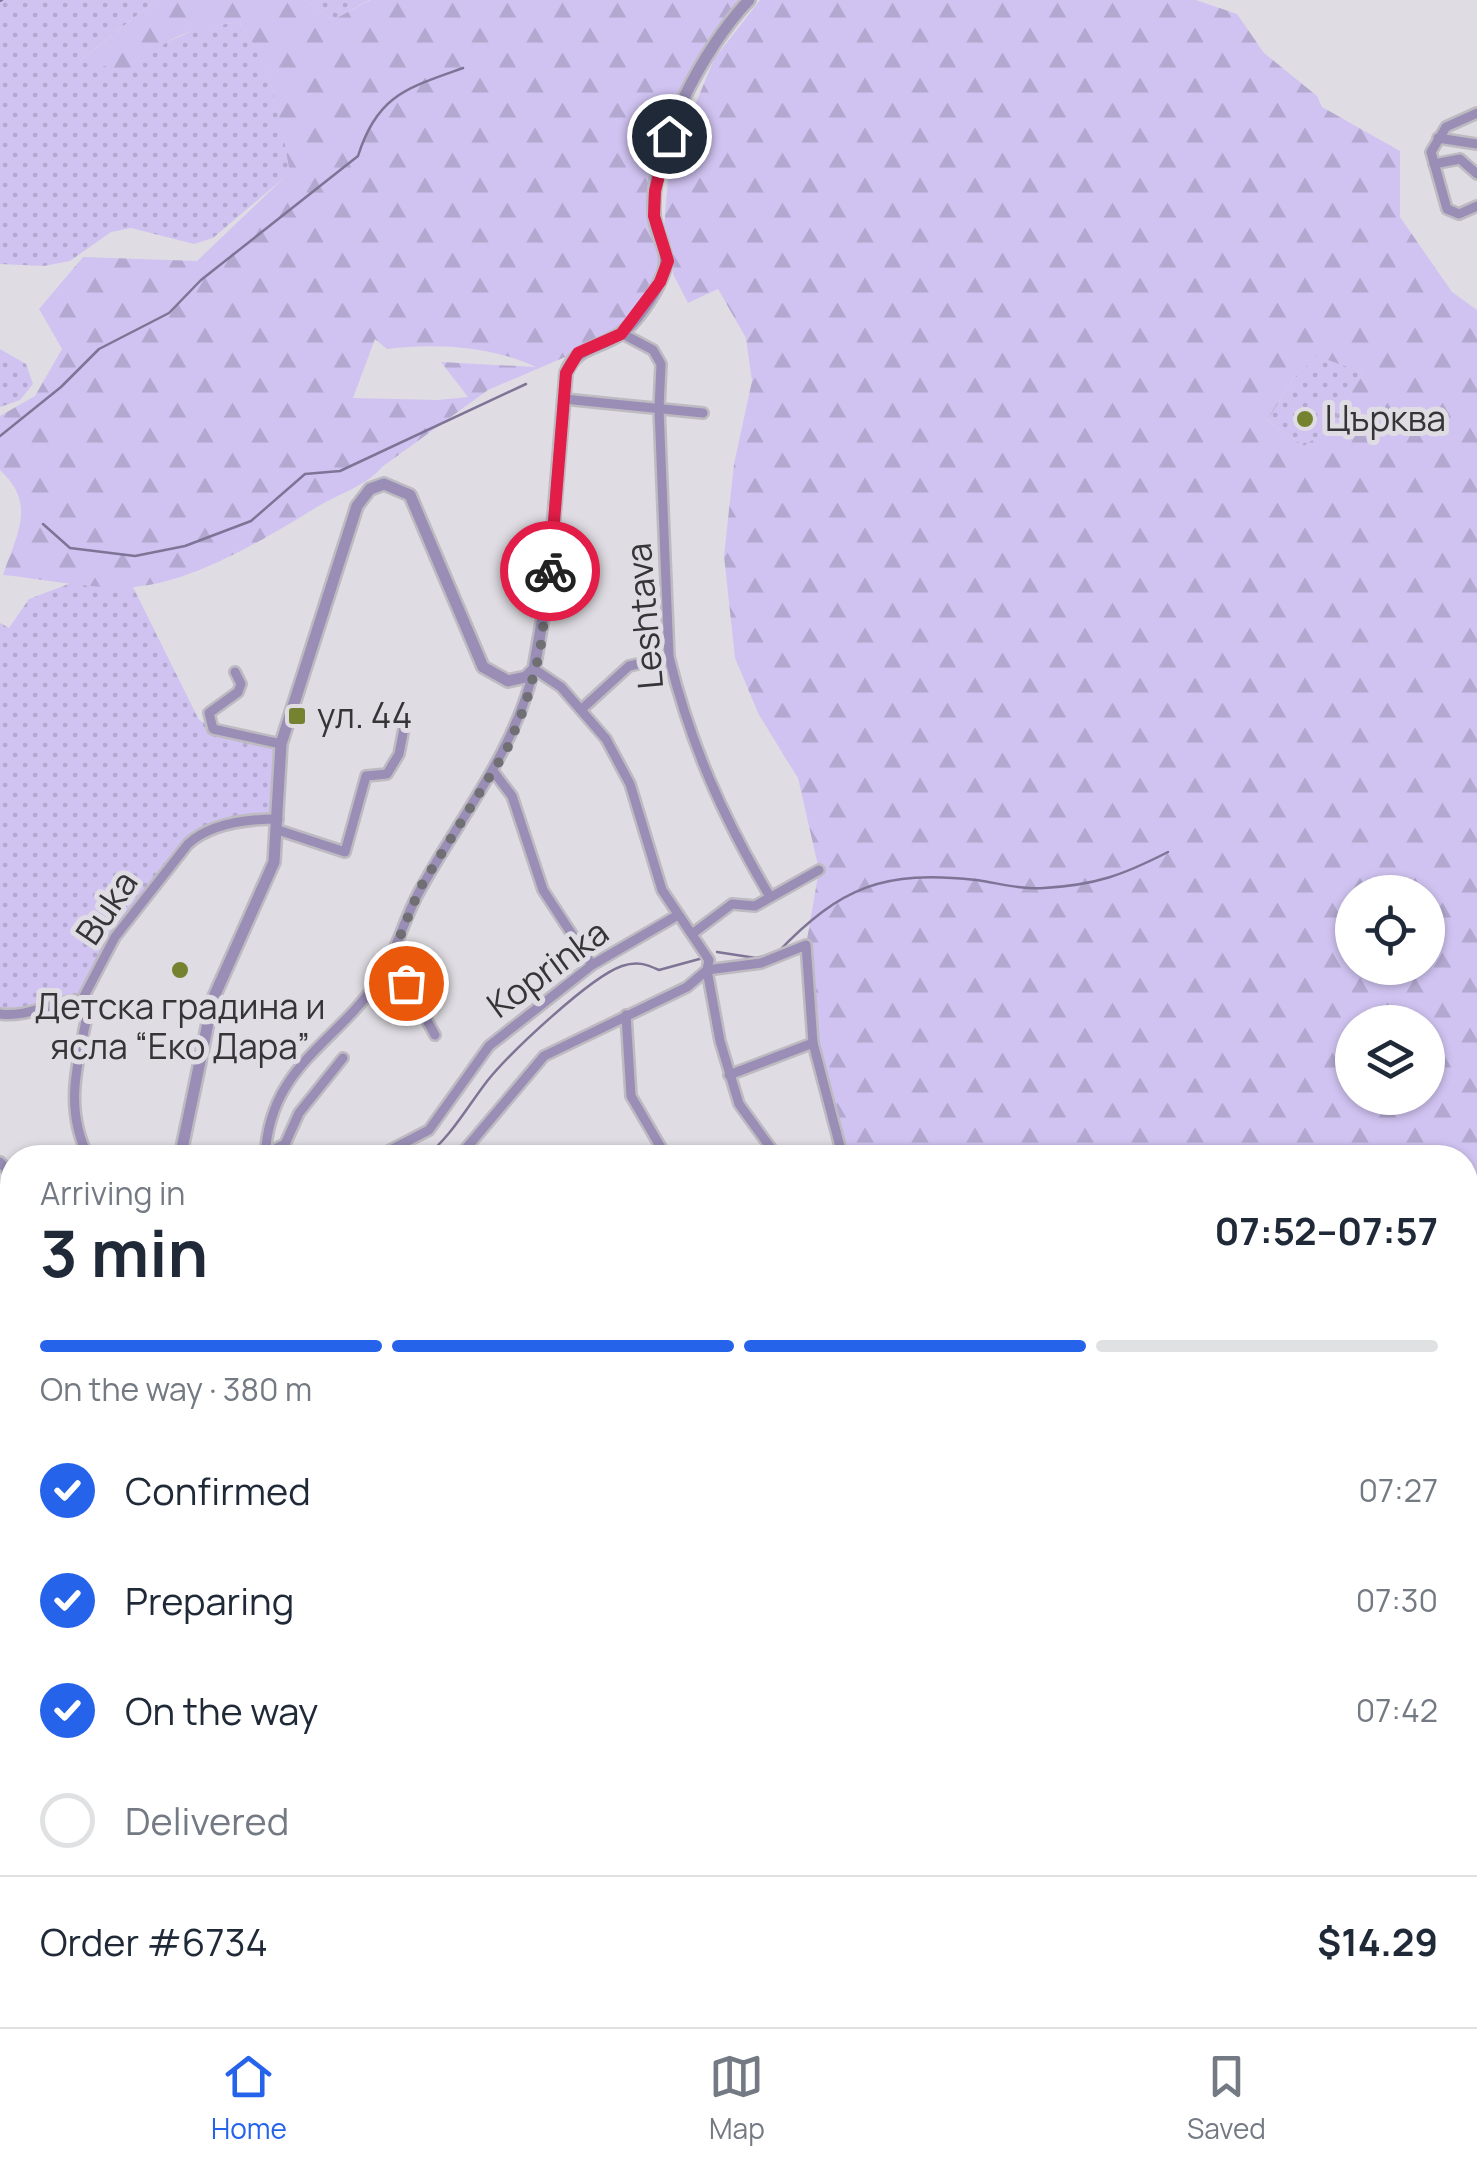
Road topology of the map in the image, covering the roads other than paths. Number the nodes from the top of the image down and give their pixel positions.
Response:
1 (750, 0) edge
2 (1477, 114) edge
3 (1438, 138) junction
4 (1477, 144) edge
5 (1434, 164) junction
6 (1477, 174) edge
7 (1477, 206) edge
8 (621, 334) junction
9 (564, 398) junction
10 (659, 408) junction
11 (703, 413) dead end
12 (670, 658) junction
13 (534, 669) junction
14 (235, 672) dead end
15 (583, 708) junction
16 (406, 718) dead end
17 (281, 744) junction
18 (493, 771) junction
19 (278, 825) junction
20 (820, 870) dead end
21 (769, 895) junction
22 (678, 915) junction
23 (692, 934) junction
24 (392, 956) junction
25 (592, 965) junction
26 (707, 970) junction
27 (82, 1000) junction
28 (0, 1014) edge
29 (626, 1015) junction
30 (435, 1035) dead end
31 (813, 1043) junction
32 (343, 1058) dead end
33 (730, 1075) junction
34 (84, 1145) edge
35 (183, 1145) edge
36 (266, 1145) edge
37 (284, 1145) edge
38 (401, 1145) edge
39 (469, 1145) edge
40 (659, 1145) edge
41 (769, 1145) edge
42 (840, 1145) edge

1 - 8 street
2 - 3 street
3 - 4 street
3 - 5 street
5 - 6 street
5 - 7 street
8 - 9 street
8 - 10 street, Leshtava
9 - 10 street
9 - 13 street
10 - 11 street
10 - 12 street, Leshtava
12 - 15 street
12 - 21 street, Leshtava
13 - 15 street
13 - 17 street
13 - 18 street
14 - 17 street
15 - 22 street
16 - 19 street
17 - 19 street
18 - 24 street
18 - 25 street
19 - 27 street, Buka
19 - 35 street
20 - 21 street
21 - 23 street
22 - 23 street
22 - 25 street, Koprinka
23 - 26 street
24 - 30 street
24 - 36 street
25 - 38 street, Koprinka
26 - 29 street
26 - 31 street
26 - 33 street
27 - 28 street
27 - 34 street, Buka
29 - 39 street
29 - 40 street
31 - 33 street
31 - 42 street
32 - 37 street
33 - 41 street

